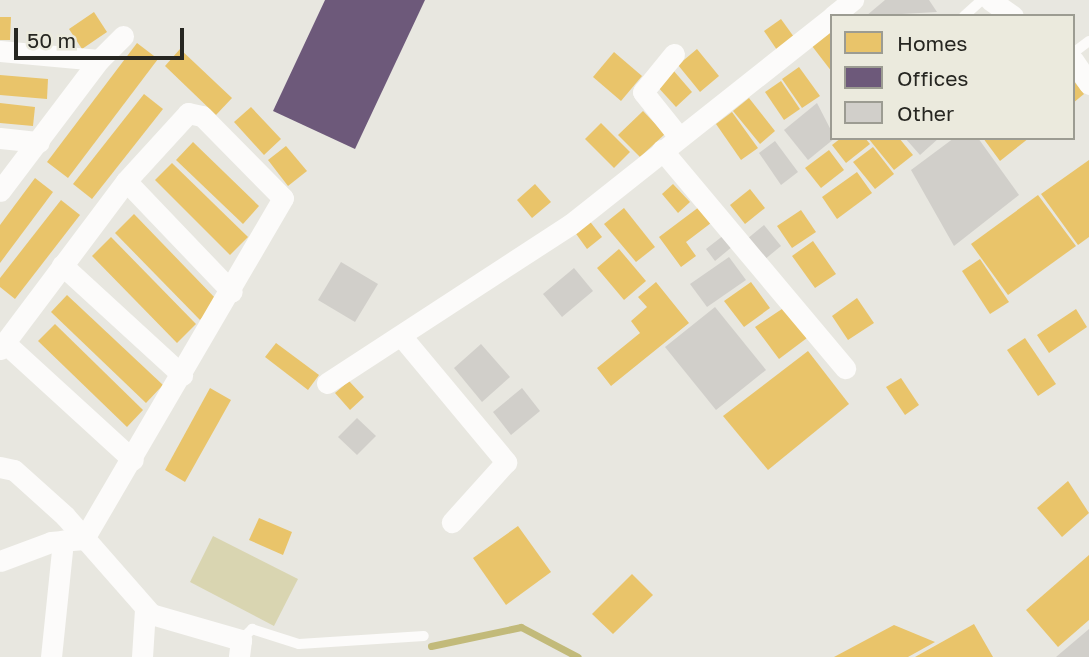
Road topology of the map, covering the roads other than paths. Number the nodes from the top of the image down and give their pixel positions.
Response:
1 (853, 0) edge
2 (982, 0) edge
3 (990, 0) edge
4 (835, 14) edge
5 (966, 14) edge
6 (1010, 14) edge
7 (830, 18) edge
8 (123, 36) dead end
9 (0, 51) edge
10 (674, 54) dead end
11 (99, 60) junction
12 (1075, 63) edge
13 (1089, 84) edge
14 (679, 137) junction
15 (0, 138) edge
16 (39, 142) junction
17 (662, 150) junction
18 (126, 181) junction
19 (0, 191) edge
20 (62, 265) junction
21 (232, 292) junction
22 (402, 337) junction
23 (3, 346) edge
24 (845, 368) dead end
25 (182, 375) junction
26 (327, 383) dead end
27 (133, 460) junction
28 (0, 467) edge
29 (452, 522) dead end
30 (74, 540) junction
31 (0, 561) edge
32 (145, 609) junction
33 (424, 636) dead end
34 (240, 649) edge
35 (51, 657) edge
36 (142, 657) edge

1 - 4 street
2 - 5 lane
3 - 6 street
7 - 14 street
8 - 11 street
9 - 11 street
10 - 14 street
11 - 16 street
12 - 13 street
14 - 17 street
15 - 16 street
16 - 19 street
17 - 22 street
17 - 24 street
18 - 20 street
18 - 21 street
18 - 21 street
20 - 23 street
20 - 25 street
21 - 25 street
22 - 26 street
22 - 29 street
23 - 27 street
25 - 27 street
27 - 30 street
28 - 30 street
30 - 31 street
30 - 32 street
30 - 35 street
32 - 34 street
32 - 36 street
33 - 34 lane

